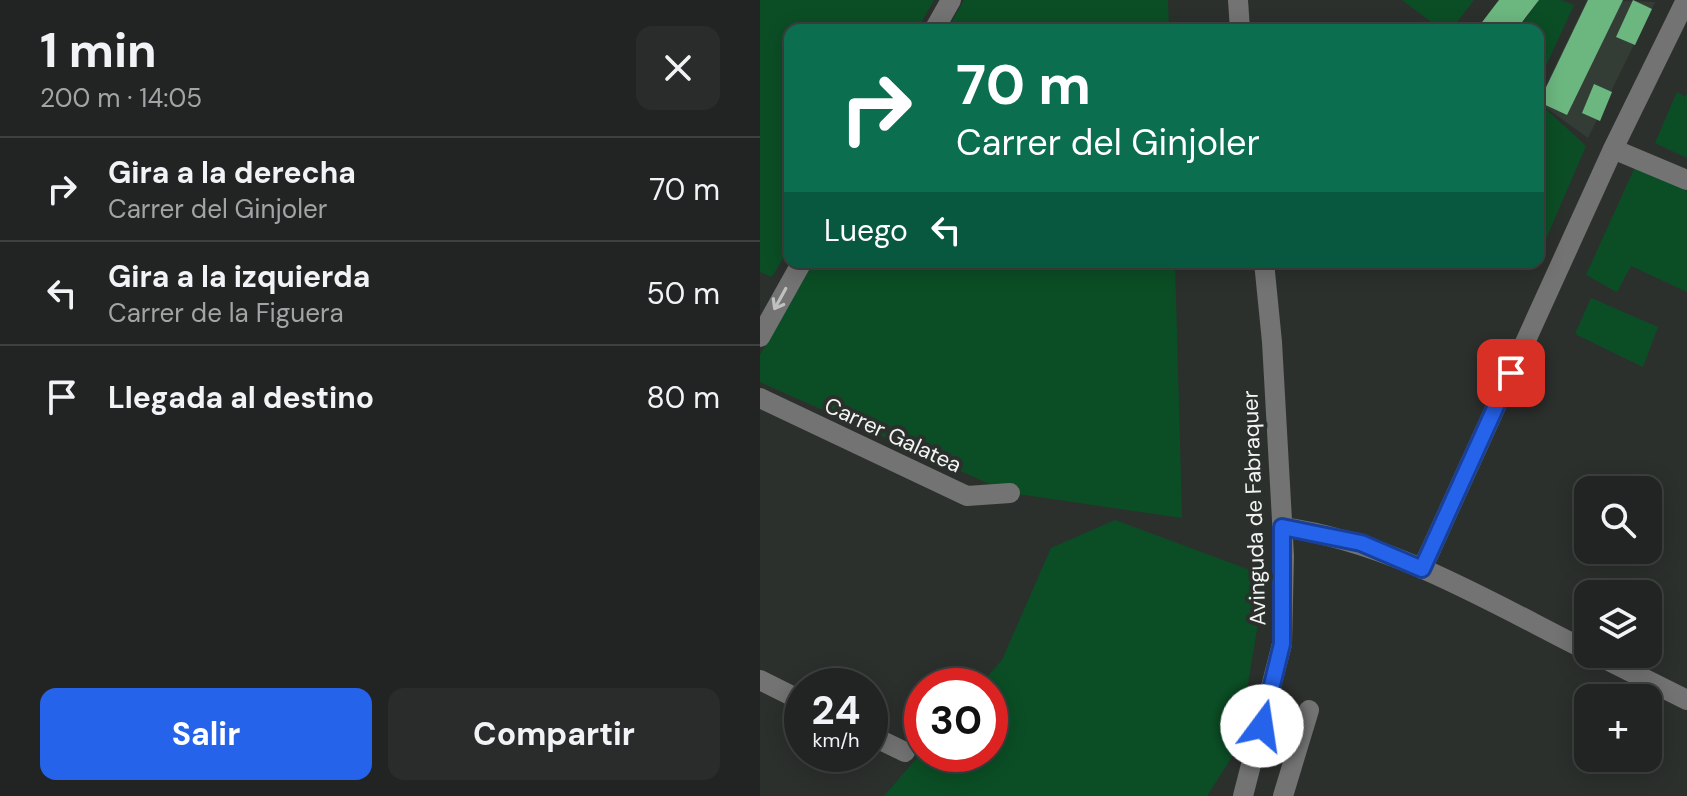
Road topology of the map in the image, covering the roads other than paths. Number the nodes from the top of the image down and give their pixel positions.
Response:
1 (951, 0) edge
2 (1238, 0) edge
3 (1686, 0) edge
4 (937, 24) edge
5 (1240, 24) edge
6 (1613, 149) junction
7 (1687, 180) edge
8 (799, 268) edge
9 (1265, 268) edge
10 (760, 337) edge
11 (760, 398) edge
12 (1010, 493) dead end
13 (1282, 527) junction
14 (1422, 569) junction
15 (1574, 644) edge
16 (1623, 668) edge
17 (760, 680) edge
18 (784, 692) edge
19 (1687, 700) edge
20 (1309, 710) dead end
21 (1246, 788) edge
22 (1283, 792) edge

1 - 4 street
2 - 5 street
3 - 6 street
6 - 7 street
6 - 14 street
8 -> 10 street
9 - 13 street, Avinguda de Fabraquer
11 - 12 street, Carrer Galatea
13 - 14 street
13 - 21 street, Avinguda de Fabraquer
14 - 15 street
16 - 19 street
17 - 18 street
20 - 22 street
21 - 22 street

